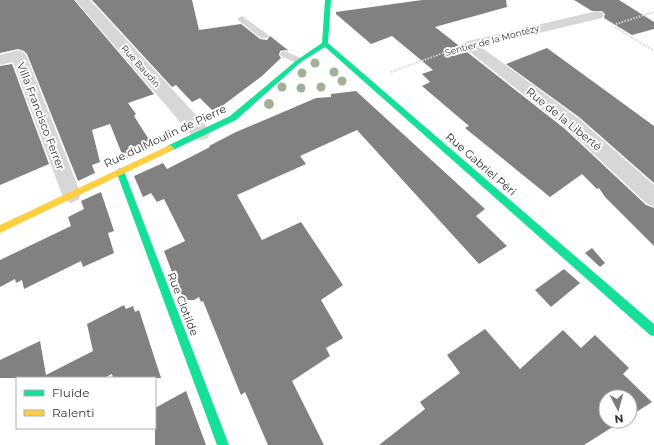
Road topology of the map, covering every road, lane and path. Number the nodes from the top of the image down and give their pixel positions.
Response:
1 (82, 0) edge
2 (328, 0) edge
3 (654, 12) edge
4 (597, 15) dead end
5 (242, 19) dead end
6 (613, 25) dead end
7 (264, 36) dead end
8 (325, 44) junction
9 (469, 44) junction
10 (285, 54) dead end
11 (0, 60) edge
12 (299, 61) junction
13 (366, 80) junction
14 (201, 133) junction
15 (120, 171) junction
16 (71, 194) junction
17 (654, 198) edge
18 (0, 228) edge
19 (654, 331) edge
20 (223, 445) edge

1 - 14 street, Rue Baudin
2 - 8 street
3 - 6 path
4 - 9 street, Sentier de la Montézy
5 - 7 lane
8 - 12 street, Rue du Moulin de Pierre
8 - 13 street, Rue Gabriel Péri
9 - 13 path, Sentier de la Montézy
9 - 17 street, Rue de la Liberté
10 - 12 lane
11 - 16 street, Villa Francisco Ferrer
12 - 14 street, Rue du Moulin de Pierre
13 - 19 street, Rue Gabriel Péri
14 - 15 street, Rue du Moulin de Pierre
15 - 16 street, Rue du Moulin de Pierre
15 - 20 street, Rue Clotilde
16 - 18 street, Rue du Moulin de Pierre

